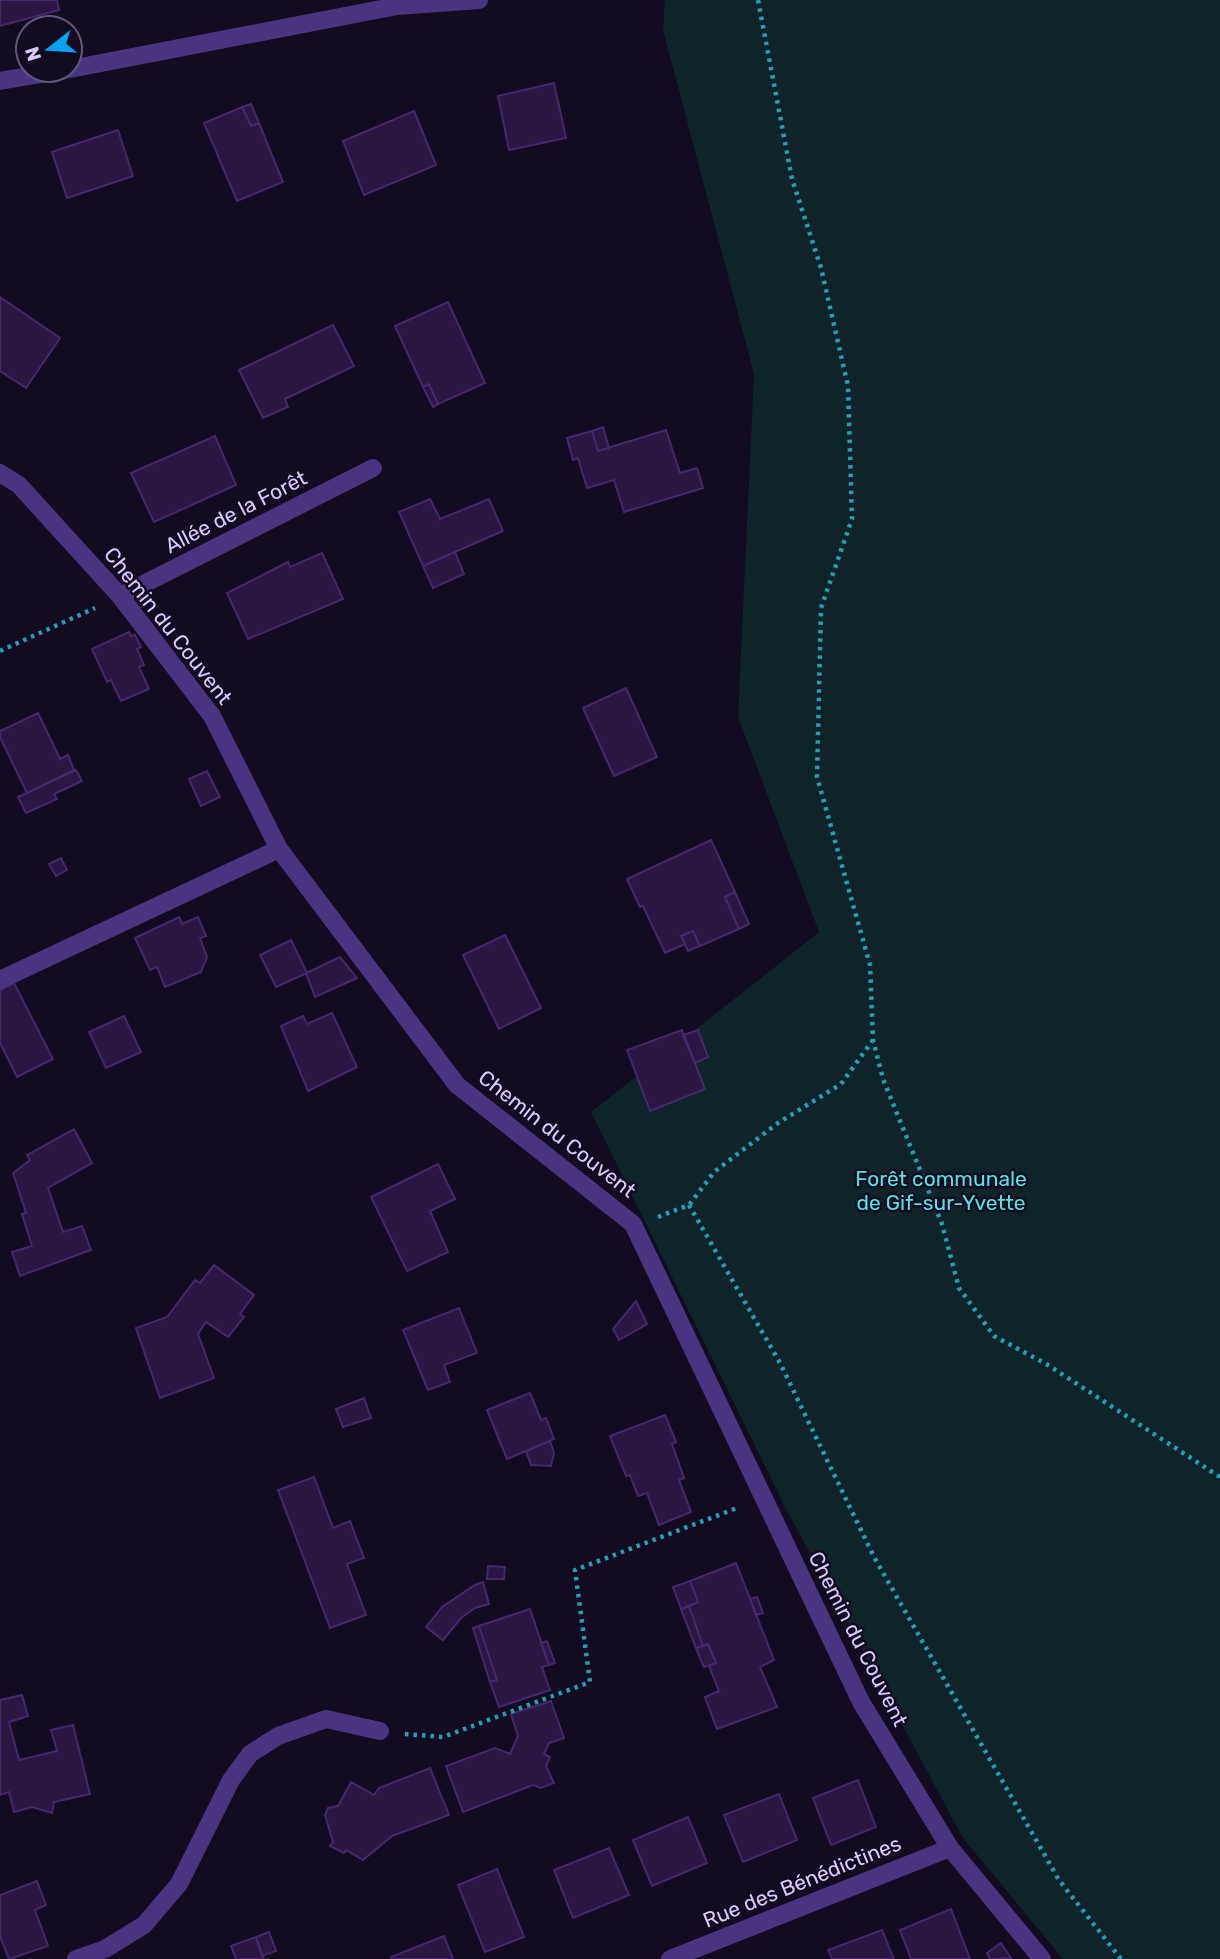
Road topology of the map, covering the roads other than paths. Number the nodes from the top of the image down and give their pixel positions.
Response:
1 (479, 0) edge
2 (84, 66) edge
3 (373, 468) dead end
4 (0, 473) edge
5 (120, 596) junction
6 (279, 849) junction
7 (0, 979) edge
8 (380, 1731) road end
9 (950, 1848) junction
10 (76, 1959) edge
11 (670, 1959) edge
12 (1042, 1959) edge

1 - 2 street
3 - 5 street, Allée de la Forêt
4 - 5 street, Chemin du Couvent
5 - 6 street, Chemin du Couvent
6 - 7 street
6 - 9 street, Chemin du Couvent
8 - 10 street
9 - 11 street, Rue des Bénédictines
9 - 12 street, Chemin du Couvent

